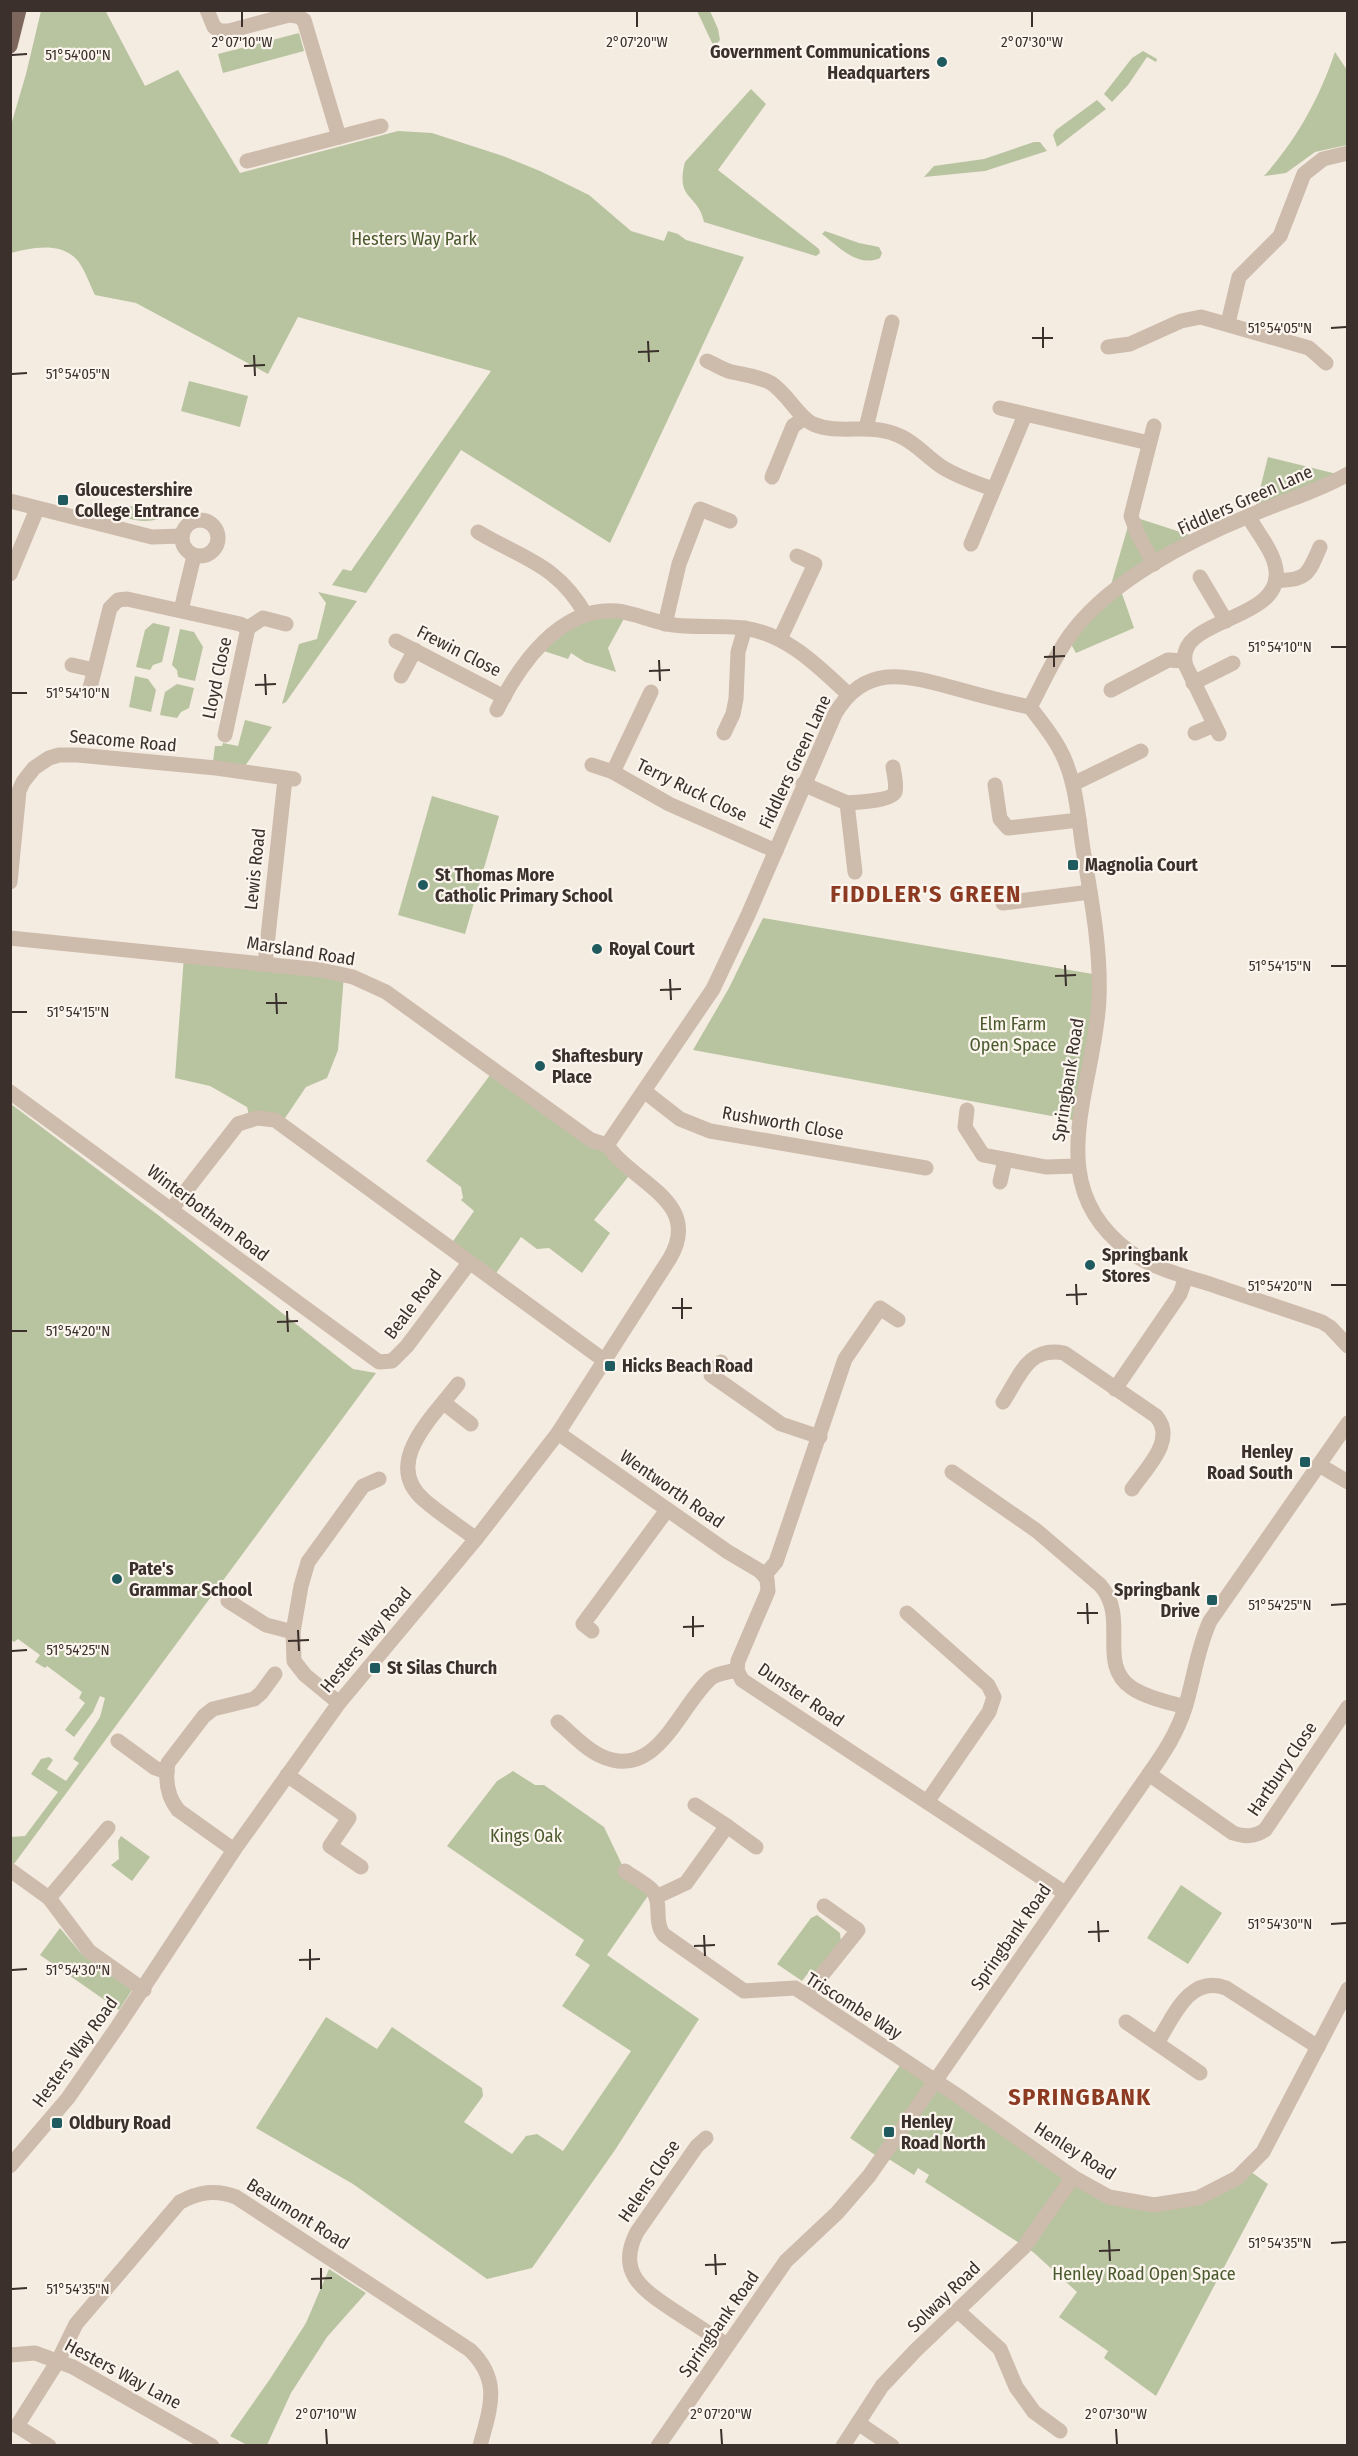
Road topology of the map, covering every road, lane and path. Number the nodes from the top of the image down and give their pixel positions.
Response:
1 (19, 10) edge
2 (207, 10) edge
3 (10, 46) edge
4 (381, 126) dead end
5 (339, 137) junction
6 (1347, 153) edge
7 (247, 162) dead end
8 (892, 322) dead end
9 (1228, 323) junction
10 (1108, 347) dead end
11 (707, 361) dead end
12 (1326, 363) dead end
13 (1000, 408) dead end
14 (1025, 415) junction
15 (803, 418) junction
16 (1154, 426) dead end
17 (866, 428) junction
18 (1149, 443) junction
19 (1347, 474) edge
20 (772, 477) dead end
21 (993, 489) junction
22 (10, 501) edge
23 (37, 509) junction
24 (1248, 516) junction
25 (730, 522) dead end
26 (478, 532) dead end
27 (182, 536) junction
28 (971, 544) dead end
29 (1320, 547) dead end
30 (194, 556) junction
31 (797, 556) dead end
32 (1154, 564) junction
33 (10, 574) edge
34 (1200, 577) dead end
35 (1276, 580) junction
36 (181, 610) junction
37 (586, 615) junction
38 (1226, 621) junction
39 (286, 624) dead end
40 (665, 624) junction
41 (248, 628) junction
42 (745, 628) junction
43 (780, 639) junction
44 (396, 641) dead end
45 (415, 650) junction
46 (1184, 661) junction
47 (1233, 663) dead end
48 (72, 665) dead end
49 (94, 670) junction
50 (401, 676) dead end
51 (1193, 683) junction
52 (1111, 690) dead end
53 (89, 692) dead end
54 (651, 692) dead end
55 (849, 695) junction
56 (1030, 707) junction
57 (724, 733) dead end
58 (1196, 733) dead end
59 (225, 735) dead end
60 (1141, 751) dead end
61 (592, 765) dead end
62 (893, 767) dead end
63 (613, 772) junction
64 (290, 779) joint
65 (803, 784) junction
66 (995, 784) dead end
67 (1073, 784) junction
68 (15, 790) edge
69 (847, 803) junction
70 (1079, 820) junction
71 (776, 851) junction
72 (855, 872) dead end
73 (10, 882) edge
74 (1090, 892) junction
75 (1003, 903) dead end
76 (10, 938) edge
77 (265, 964) junction
78 (644, 1091) junction
79 (10, 1092) edge
80 (967, 1110) dead end
81 (608, 1145) junction
82 (1005, 1160) junction
83 (1078, 1166) junction
84 (926, 1168) dead end
85 (1000, 1182) dead end
86 (171, 1210) junction
87 (469, 1263) junction
88 (1186, 1277) junction
89 (898, 1320) dead end
90 (1347, 1346) edge
91 (605, 1361) junction
92 (721, 1362) dead end
93 (383, 1364) joint
94 (458, 1384) dead end
95 (1115, 1389) junction
96 (1003, 1402) dead end
97 (444, 1403) junction
98 (1347, 1423) edge
99 (471, 1424) dead end
100 (558, 1433) junction
101 (820, 1437) junction
102 (1319, 1465) junction
103 (952, 1472) dead end
104 (380, 1479) dead end
105 (1347, 1482) edge
106 (1132, 1489) dead end
107 (667, 1510) junction
108 (476, 1539) junction
109 (765, 1575) junction
110 (228, 1601) dead end
111 (907, 1613) dead end
112 (592, 1631) dead end
113 (293, 1632) junction
114 (737, 1670) junction
115 (275, 1674) dead end
116 (339, 1702) junction
117 (1185, 1707) junction
118 (1347, 1707) edge
119 (558, 1722) dead end
120 (118, 1741) dead end
121 (167, 1772) junction
122 (1149, 1774) junction
123 (287, 1775) junction
124 (927, 1802) junction
125 (695, 1805) dead end
126 (726, 1826) junction
127 (108, 1828) dead end
128 (756, 1846) dead end
129 (234, 1850) junction
130 (361, 1867) dead end
131 (10, 1870) edge
132 (625, 1871) dead end
133 (1065, 1893) junction
134 (656, 1897) junction
135 (49, 1898) junction
136 (824, 1906) dead end
137 (1347, 1989) edge
138 (144, 1990) junction
139 (806, 1995) junction
140 (1126, 2022) dead end
141 (1156, 2043) junction
142 (1318, 2047) junction
143 (1200, 2073) dead end
144 (934, 2081) junction
145 (706, 2138) dead end
146 (10, 2166) edge
147 (1072, 2177) junction
148 (958, 2311) junction
149 (727, 2345) junction
150 (10, 2355) edge
151 (58, 2361) junction
152 (858, 2423) junction
153 (1060, 2431) dead end
154 (49, 2445) edge
155 (212, 2445) edge
156 (480, 2445) edge
157 (661, 2445) edge
158 (843, 2445) edge
159 (892, 2445) edge

1 - 3 main road
2 - 5 street
4 - 5 street
5 - 7 street
6 - 9 street
8 - 17 street
9 - 10 street
9 - 12 street
11 - 15 street
13 - 14 street
14 - 18 street
14 - 21 street
15 - 17 street
15 - 20 street
16 - 18 street
17 - 21 street
18 - 32 street
19 - 24 street, Fiddlers Green Lane
21 - 28 street
22 - 23 street
23 - 27 street
23 - 33 street
24 - 32 street, Fiddlers Green Lane
24 - 35 street
25 - 40 street
26 - 37 street
27 - 30 street
27 - 30 street
29 - 35 street
30 - 36 street
31 - 43 street
32 - 56 street, Fiddlers Green Lane
34 - 38 street
35 - 38 street
36 - 41 street, Lloyd Close
36 - 49 street, Lloyd Close
37 - 40 street
37 - 45 street, Frewin Close
38 - 46 street
39 - 41 street, Lloyd Close
40 - 42 street
41 - 59 street, Lloyd Close
42 - 43 street
42 - 57 street
43 - 55 street
44 - 45 street, Frewin Close
45 - 50 street
46 - 51 street
46 - 52 street
47 - 51 street
48 - 49 street
49 - 53 street, Lloyd Close
51 - 58 street
54 - 63 street
55 - 56 street, Fiddlers Green Lane
55 - 65 street, Fiddlers Green Lane
56 - 67 street, Springbank Road
60 - 67 street
61 - 63 street, Terry Ruck Close
62 - 69 street
63 - 71 street, Terry Ruck Close
64 - 68 street, Seacome Road
64 - 77 street, Lewis Road
65 - 69 street
65 - 71 street, Fiddlers Green Lane
66 - 70 street
67 - 70 street, Springbank Road
68 - 73 street, Seacome Road
69 - 72 street
70 - 74 street, Springbank Road
71 - 78 street, Fiddlers Green Lane
74 - 75 street
74 - 83 street, Springbank Road
76 - 77 street, Marsland Road
77 - 81 street, Marsland Road
78 - 81 street, Fiddlers Green Lane
78 - 84 street, Rushworth Close
79 - 86 street, Winterbotham Road
80 - 82 street
81 - 91 street, Hesters Way Road
82 - 83 street
82 - 85 street
83 - 88 street, Springbank Road
86 - 87 street
86 - 93 street, Winterbotham Road
87 - 91 street
87 - 93 street, Beale Road
88 - 90 street, Springbank Road
88 - 95 street
89 - 101 street, Dunster Road
91 - 100 street, Hesters Way Road
92 - 101 street
94 - 97 street
95 - 96 street
95 - 106 street
97 - 99 street
97 - 108 street
98 - 102 street, Springbank Road
100 - 107 street, Wentworth Road
100 - 108 street, Hesters Way Road
101 - 109 street, Dunster Road
102 - 105 street
102 - 117 street, Springbank Road
103 - 117 street
104 - 113 street
107 - 109 street, Wentworth Road
107 - 112 street
108 - 116 street, Hesters Way Road
109 - 114 street, Dunster Road
110 - 113 street
111 - 124 street
113 - 116 street
114 - 119 street
114 - 124 street, Dunster Road
115 - 121 street
116 - 123 street, Hesters Way Road
117 - 122 street, Springbank Road
118 - 122 street, Hartbury Close
120 - 121 street
121 - 129 street
122 - 133 street, Springbank Road
123 - 129 street, Hesters Way Road
123 - 130 street
124 - 133 street, Dunster Road
125 - 126 street
126 - 128 street
126 - 134 street
127 - 135 street
129 - 138 street, Hesters Way Road
131 - 135 street
132 - 134 street
133 - 144 street, Springbank Road
134 - 139 street, Triscombe Way
135 - 138 street
136 - 139 street
137 - 142 street, Henley Road
138 - 146 street, Hesters Way Road
139 - 144 street, Triscombe Way
140 - 141 street
141 - 142 street
141 - 143 street
142 - 147 street, Henley Road
144 - 147 street, Henley Road
144 - 149 street, Springbank Road
145 - 149 street, Helens Close
147 - 148 street, Solway Road
148 - 152 street, Solway Road
148 - 153 street
149 - 157 street, Springbank Road
150 - 151 street, Hesters Way Lane
151 - 154 street, Beaumont Road
151 - 155 street, Hesters Way Lane
151 - 156 street, Beaumont Road
152 - 158 street, Solway Road
152 - 159 street

